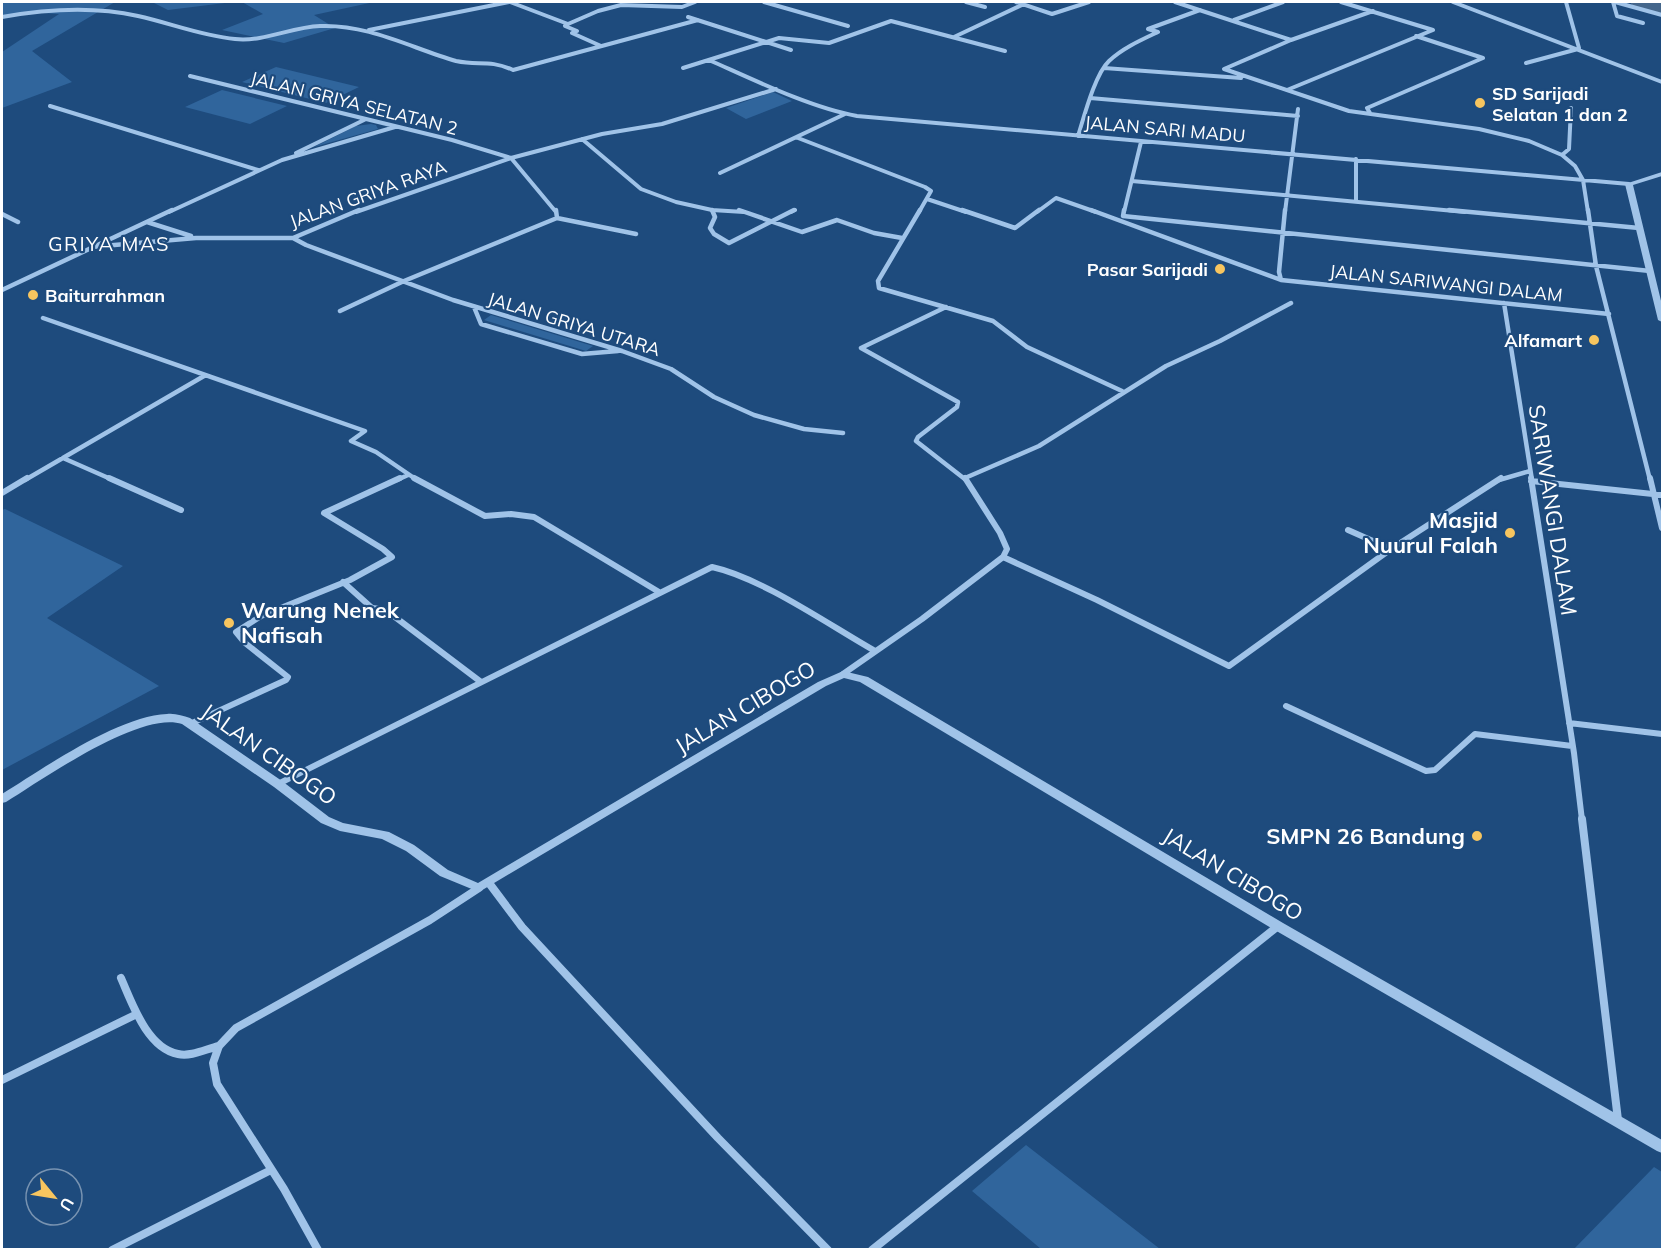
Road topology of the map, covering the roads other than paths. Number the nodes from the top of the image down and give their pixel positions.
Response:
1 (509, 2) edge
2 (695, 2) edge
3 (764, 2) edge
4 (966, 2) edge
5 (1016, 2) edge
6 (1089, 2) edge
7 (1175, 2) edge
8 (1283, 2) edge
9 (1341, 2) edge
10 (1453, 2) edge
11 (1566, 2) edge
12 (1614, 2) edge
13 (1024, 4) junction
14 (986, 7) dead end
15 (1200, 9) junction
16 (1373, 11) junction
17 (1662, 15) edge
18 (2, 17) edge
19 (688, 17) dead end
20 (698, 20) junction
21 (1233, 20) junction
22 (1642, 23) dead end
23 (568, 24) junction
24 (848, 26) dead end
25 (369, 30) junction
26 (1416, 36) junction
27 (953, 37) junction
28 (1291, 39) junction
29 (766, 41) junction
30 (602, 46) junction
31 (1579, 48) junction
32 (790, 50) dead end
33 (1005, 51) dead end
34 (709, 60) junction
35 (1526, 63) dead end
36 (683, 68) dead end
37 (1104, 68) junction
38 (1662, 74) edge
39 (190, 76) dead end
40 (1651, 77) junction
41 (1251, 79) junction
42 (1662, 82) edge
43 (777, 89) junction
44 (1286, 91) junction
45 (1090, 98) junction
46 (50, 106) dead end
47 (1571, 108) dead end
48 (1298, 109) dead end
49 (1370, 113) junction
50 (844, 114) junction
51 (1298, 116) junction
52 (364, 120) junction
53 (396, 127) junction
54 (1078, 136) junction
55 (798, 138) junction
56 (582, 139) junction
57 (1141, 142) junction
58 (1293, 153) junction
59 (1562, 155) junction
60 (511, 158) junction
61 (1356, 159) junction
62 (282, 160) junction
63 (258, 170) junction
64 (720, 173) dead end
65 (1662, 174) edge
66 (1583, 180) junction
67 (1132, 181) junction
68 (1629, 184) junction
69 (1287, 195) junction
70 (927, 199) junction
71 (1356, 202) junction
72 (712, 210) junction
73 (795, 210) dead end
74 (2, 214) edge
75 (557, 218) junction
76 (18, 222) dead end
77 (146, 222) junction
78 (772, 222) junction
79 (1589, 223) junction
80 (1639, 228) junction
81 (636, 234) dead end
82 (1282, 235) junction
83 (196, 238) junction
84 (293, 238) junction
85 (902, 238) junction
86 (92, 247) junction
87 (1596, 266) junction
88 (1650, 272) junction
89 (1281, 280) junction
90 (404, 281) junction
91 (2, 290) edge
92 (1291, 303) dead end
93 (1504, 303) junction
94 (474, 307) junction
95 (946, 307) junction
96 (340, 310) dead end
97 (1609, 314) junction
98 (43, 318) dead end
99 (1662, 320) edge
100 (622, 351) junction
101 (204, 376) junction
102 (1122, 391) junction
103 (843, 434) dead end
104 (63, 458) junction
105 (1530, 471) junction
106 (408, 475) junction
107 (965, 478) junction
108 (1531, 481) junction
109 (2, 493) edge
110 (1654, 494) junction
111 (1662, 495) edge
112 (181, 510) dead end
113 (1662, 528) edge
114 (1348, 530) dead end
115 (1391, 549) junction
116 (1003, 557) junction
117 (344, 582) junction
118 (659, 592) junction
119 (875, 651) junction
120 (843, 674) junction
121 (481, 682) junction
122 (1286, 706) dead end
123 (1569, 723) junction
124 (190, 724) junction
125 (1662, 734) edge
126 (1572, 746) junction
127 (278, 784) junction
128 (2, 799) edge
129 (484, 885) junction
130 (1278, 926) junction
131 (121, 978) dead end
132 (137, 1014) junction
133 (219, 1046) junction
134 (2, 1080) edge
135 (1618, 1121) junction
136 (1662, 1147) edge
137 (271, 1170) junction
138 (112, 1250) edge
139 (318, 1250) edge
140 (828, 1250) edge
141 (872, 1250) edge

1 - 23 street
1 - 25 street
2 - 23 street
3 - 24 street
4 - 14 street
5 - 13 street
6 - 13 street
7 - 15 street
8 - 21 street
9 - 16 street
10 - 31 street
11 - 31 street
12 - 17 street
12 - 22 street
13 - 27 street
15 - 21 street
15 - 37 street
16 - 26 street
16 - 28 street
18 - 25 street
19 - 20 street
20 - 29 street
20 - 30 street
21 - 28 street
23 - 30 street
25 - 30 street
26 - 44 street
26 - 49 street
27 - 29 street
27 - 33 street
28 - 41 street
29 - 32 street
29 - 34 street
31 - 35 street
31 - 40 street
34 - 36 street
34 - 43 street, JALAN SARI MADU
37 - 41 street
37 - 45 street
38 - 40 street
39 - 52 street, JALAN GRIYA SELATAN 2
40 - 42 street
41 - 44 street
43 - 50 street, JALAN SARI MADU
43 - 56 street, JALAN GRIYA RAYA
44 - 49 street
45 - 51 street
45 - 54 street
46 - 63 street
47 - 59 street
48 - 51 street
49 - 59 street
50 - 54 street, JALAN SARI MADU
50 - 55 street
51 - 58 street
52 - 53 street, JALAN GRIYA SELATAN 2
52 - 62 street
53 - 60 street, JALAN GRIYA SELATAN 2
53 - 62 street
54 - 57 street, JALAN SARI MADU
55 - 64 street
55 - 70 street
56 - 60 street, JALAN GRIYA RAYA
56 - 72 street
57 - 58 street, JALAN SARI MADU
57 - 67 street
58 - 61 street, JALAN SARI MADU
58 - 69 street
59 - 66 street
60 - 75 street
60 - 84 street, JALAN GRIYA RAYA
61 - 66 street, JALAN SARI MADU
61 - 71 street
62 - 63 street
63 - 77 street
65 - 68 street
66 - 68 street, JALAN SARI MADU
66 - 79 street
67 - 69 street
67 - 82 street
68 - 80 street
69 - 71 street
69 - 82 street
70 - 85 street
70 - 89 street, JALAN SARIWANGI DALAM
71 - 79 street
72 - 78 street
72 - 78 street
73 - 78 street
74 - 76 street
75 - 81 street
75 - 90 street
77 - 83 street, JALAN GRIYA RAYA
77 - 86 street
78 - 85 street
79 - 80 street
79 - 87 street
80 - 88 street
82 - 87 street
82 - 89 street
83 - 84 street, JALAN GRIYA RAYA
83 - 86 street, JALAN GRIYA RAYA
84 - 90 street, JALAN GRIYA UTARA
85 - 95 street
86 - 91 street, JALAN GRIYA RAYA
87 - 88 street
87 - 97 street
88 - 99 street
89 - 93 street, JALAN SARIWANGI DALAM
90 - 94 street, JALAN GRIYA UTARA
90 - 96 street
92 - 102 street
93 - 97 street, JALAN SARIWANGI DALAM
93 - 105 street, SARIWANGI DALAM
94 - 100 street, JALAN GRIYA UTARA
94 - 100 street
95 - 102 street
95 - 107 street
97 - 110 street
98 - 101 street
100 - 103 street, JALAN GRIYA UTARA
101 - 104 street
101 - 106 street
102 - 107 street
104 - 109 street
104 - 112 street
105 - 108 street, SARIWANGI DALAM
105 - 115 street
106 - 117 street
106 - 118 street
107 - 116 street
108 - 110 street
108 - 123 street, SARIWANGI DALAM
110 - 111 street
110 - 113 street
114 - 115 street
115 - 116 street
116 - 119 street
117 - 121 street
117 - 124 street
118 - 119 street
118 - 121 street
119 - 120 street
120 - 129 street, JALAN CIBOGO
120 - 130 street, JALAN CIBOGO
121 - 127 street
122 - 126 street
123 - 125 street
123 - 126 street, SARIWANGI DALAM
124 - 127 street, JALAN CIBOGO
124 - 128 street, JALAN CIBOGO
126 - 135 street, SARIWANGI DALAM
127 - 129 street, JALAN CIBOGO
129 - 133 street
129 - 140 street
130 - 135 street, JALAN CIBOGO
130 - 141 street
131 - 132 street
132 - 133 street
132 - 134 street
133 - 137 street
135 - 136 street, JALAN CIBOGO
137 - 138 street
137 - 139 street

